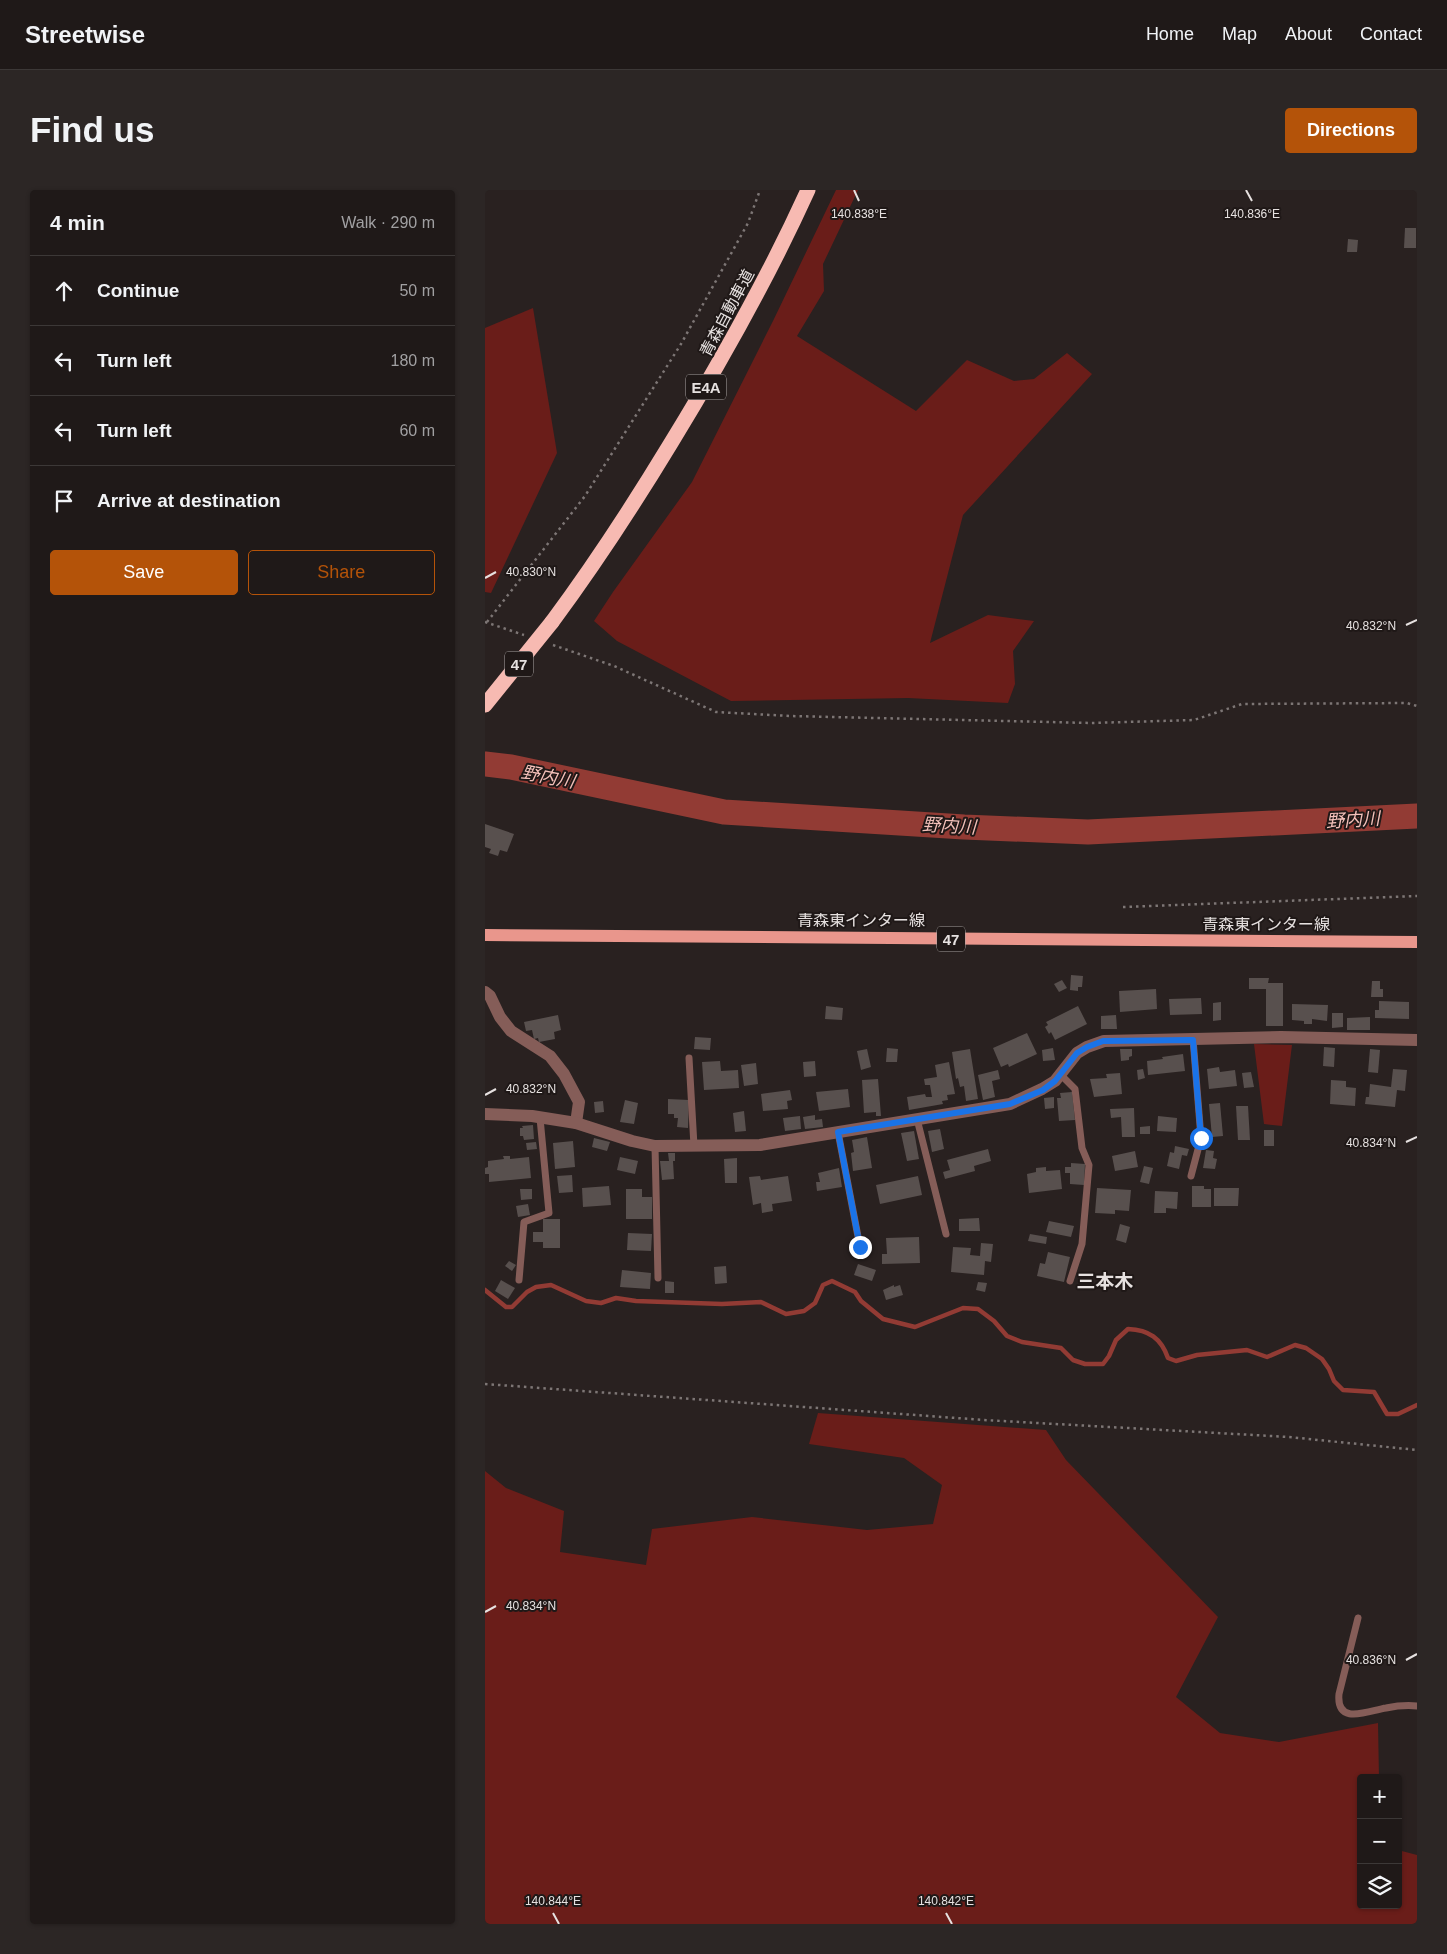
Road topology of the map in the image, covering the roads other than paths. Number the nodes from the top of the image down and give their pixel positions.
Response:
1 (808, 190) edge
2 (588, 574) joint
3 (485, 705) edge
4 (485, 936) edge
5 (1417, 942) edge
6 (485, 992) edge
7 (1193, 1040) junction
8 (1417, 1040) edge
9 (689, 1058) dead end
10 (1060, 1074) junction
11 (485, 1114) edge
12 (540, 1118) junction
13 (917, 1119) junction
14 (576, 1123) junction
15 (838, 1132) junction
16 (655, 1146) junction
17 (694, 1146) junction
18 (1191, 1176) dead end
19 (947, 1234) dead end
20 (860, 1247) dead end
21 (658, 1278) dead end
22 (519, 1280) dead end
23 (1070, 1281) dead end
24 (1358, 1618) dead end
25 (1417, 1706) edge

1 - 2 highway, 青森自動車道 / E4A
2 - 3 highway, 47, bridge
4 - 5 main road, 青森東インター線 / 47
6 - 14 street
7 - 8 street
7 - 10 street
7 - 18 lane
9 - 17 lane
10 - 13 street
10 - 23 lane
11 - 12 street
12 - 14 street
12 - 22 lane
13 - 15 street
13 - 19 lane
14 - 16 street
15 - 17 street
15 - 20 lane
16 - 17 street
16 - 21 lane
24 - 25 lane

